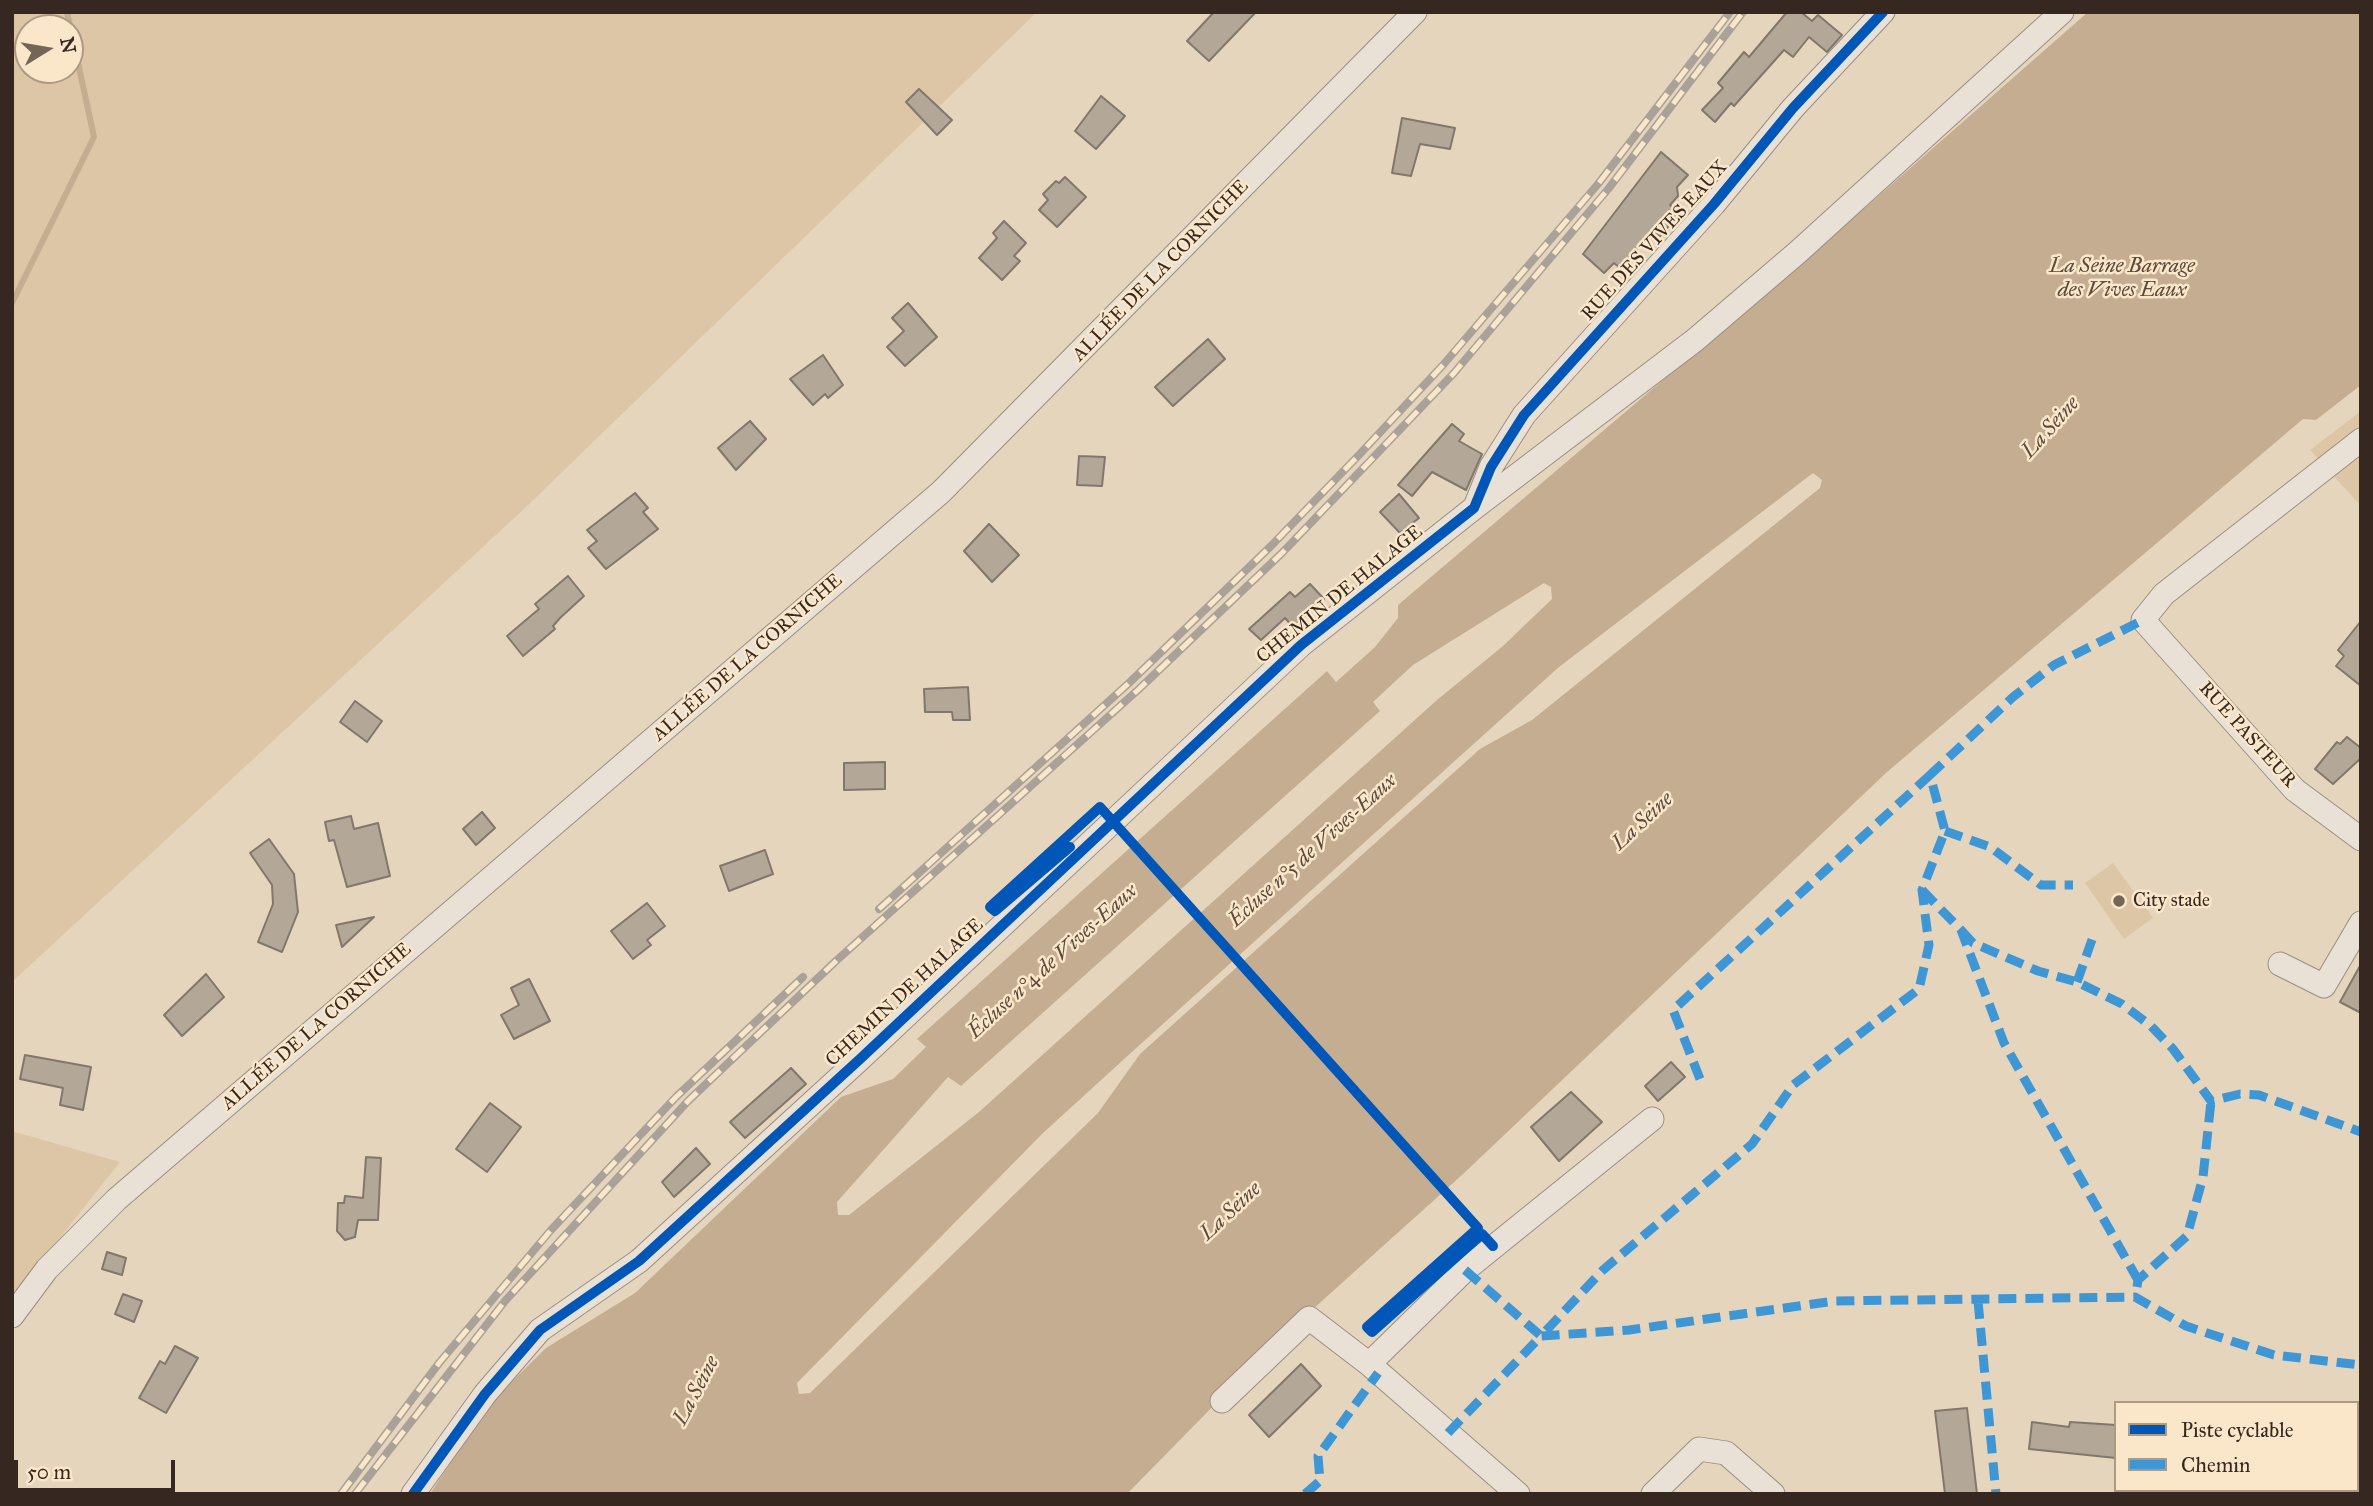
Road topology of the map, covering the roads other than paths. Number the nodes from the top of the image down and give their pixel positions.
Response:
1 (1415, 12) edge
2 (1883, 12) edge
3 (2062, 12) edge
4 (2361, 440) edge
5 (1474, 508) junction
6 (2361, 839) edge
7 (2361, 923) edge
8 (2280, 964) dead end
9 (1652, 1118) dead end
10 (12, 1316) edge
11 (1369, 1364) junction
12 (1222, 1401) dead end
13 (413, 1494) edge
14 (1518, 1494) edge
15 (1653, 1494) edge
16 (1773, 1494) edge

1 - 10 street, ALLÉE DE LA CORNICHE
2 - 5 street, RUE DES VIVES EAUX
3 - 5 street, CHEMIN DE HALAGE
4 - 6 street, RUE PASTEUR
5 - 13 street, CHEMIN DE HALAGE
7 - 8 street
9 - 11 street
11 - 12 street
11 - 14 street
15 - 16 street

